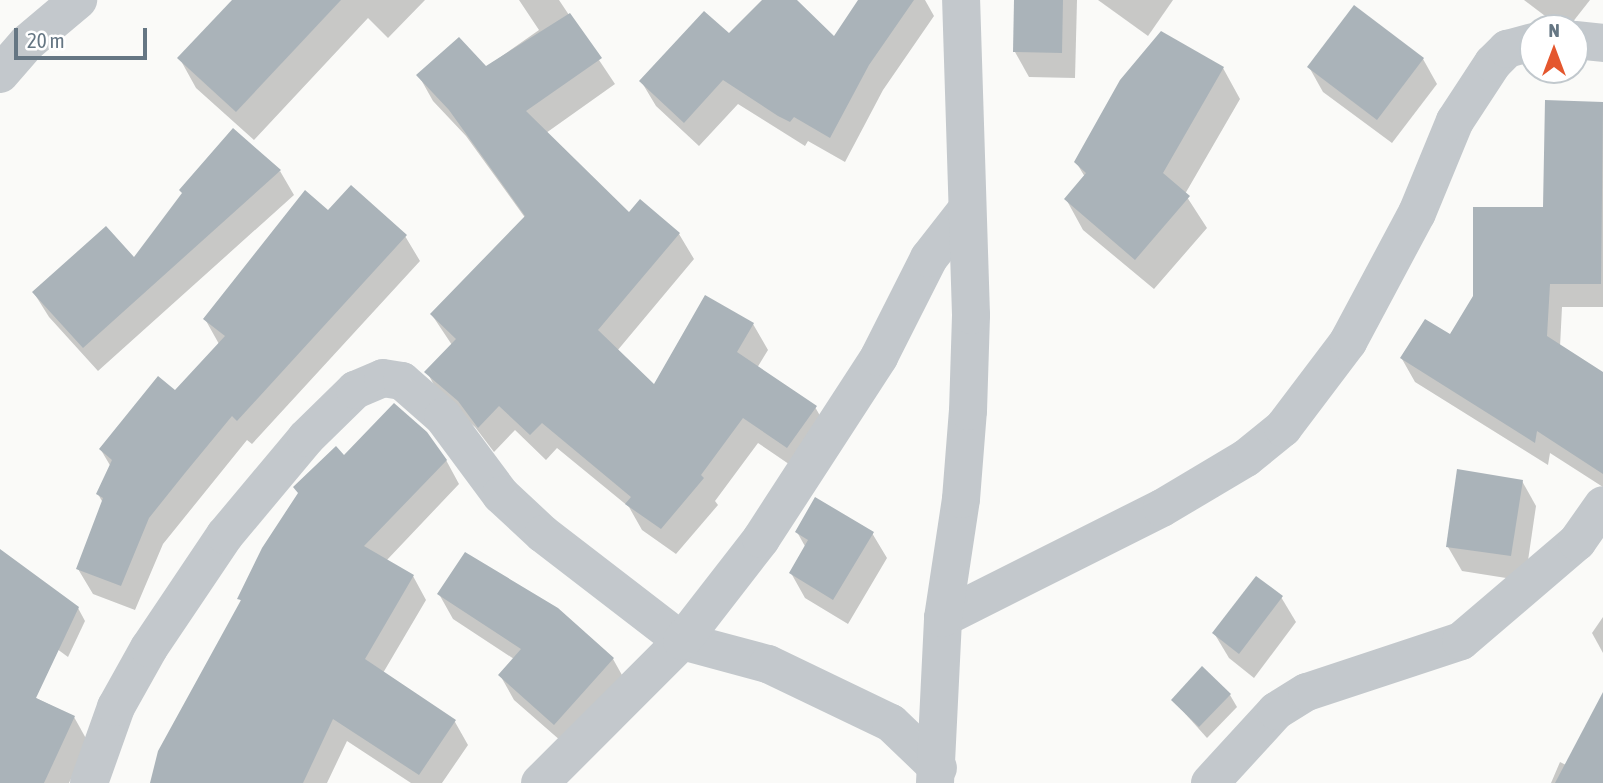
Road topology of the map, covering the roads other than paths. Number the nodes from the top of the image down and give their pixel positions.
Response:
1 (78, 0) edge
2 (961, 0) edge
3 (1519, 46) edge
4 (0, 74) edge
5 (965, 212) junction
6 (1603, 505) edge
7 (943, 618) junction
8 (682, 641) junction
9 (937, 775) edge
10 (89, 783) edge
11 (540, 783) edge
12 (1210, 783) edge

1 - 4 street
2 - 5 street
3 - 7 street
5 - 7 street
5 - 8 street
6 - 12 street
7 - 9 street
8 - 9 street
8 - 10 street
8 - 11 street

